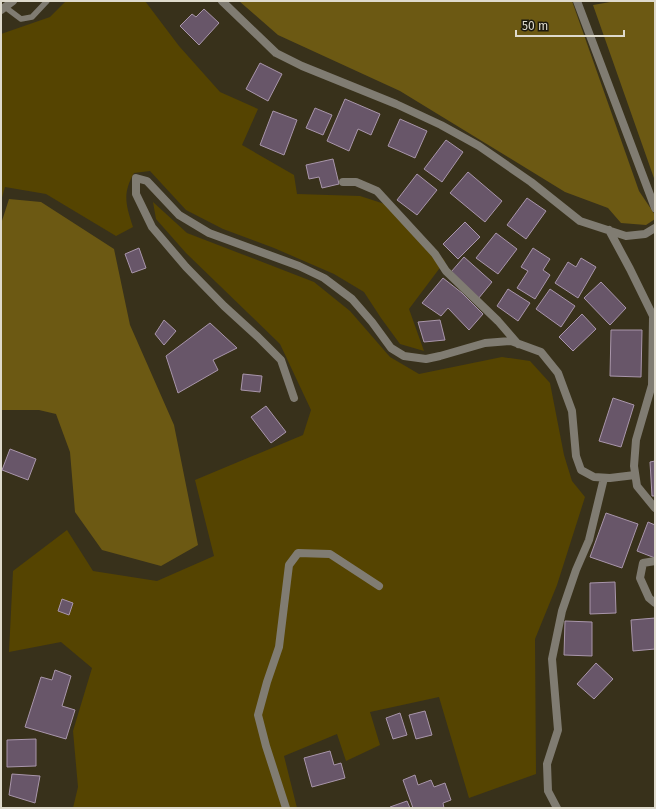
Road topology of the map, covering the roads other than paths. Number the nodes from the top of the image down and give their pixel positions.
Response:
1 (13, 1) edge
2 (47, 1) edge
3 (222, 1) edge
4 (576, 1) edge
5 (3, 8) edge
6 (343, 182) dead end
7 (655, 208) edge
8 (655, 228) edge
9 (609, 230) junction
10 (654, 319) edge
11 (519, 344) junction
12 (294, 398) dead end
13 (635, 476) junction
14 (604, 478) junction
15 (655, 508) edge
16 (655, 561) edge
17 (379, 586) dead end
18 (655, 603) edge
19 (286, 808) edge
20 (557, 808) edge

1 - 5 street
2 - 5 lane
3 - 9 street
4 - 7 street
6 - 11 street
8 - 9 street
9 - 10 street
10 - 13 street
11 - 12 street
11 - 14 street
13 - 14 street
13 - 15 street
14 - 20 street
16 - 18 street
17 - 19 street

